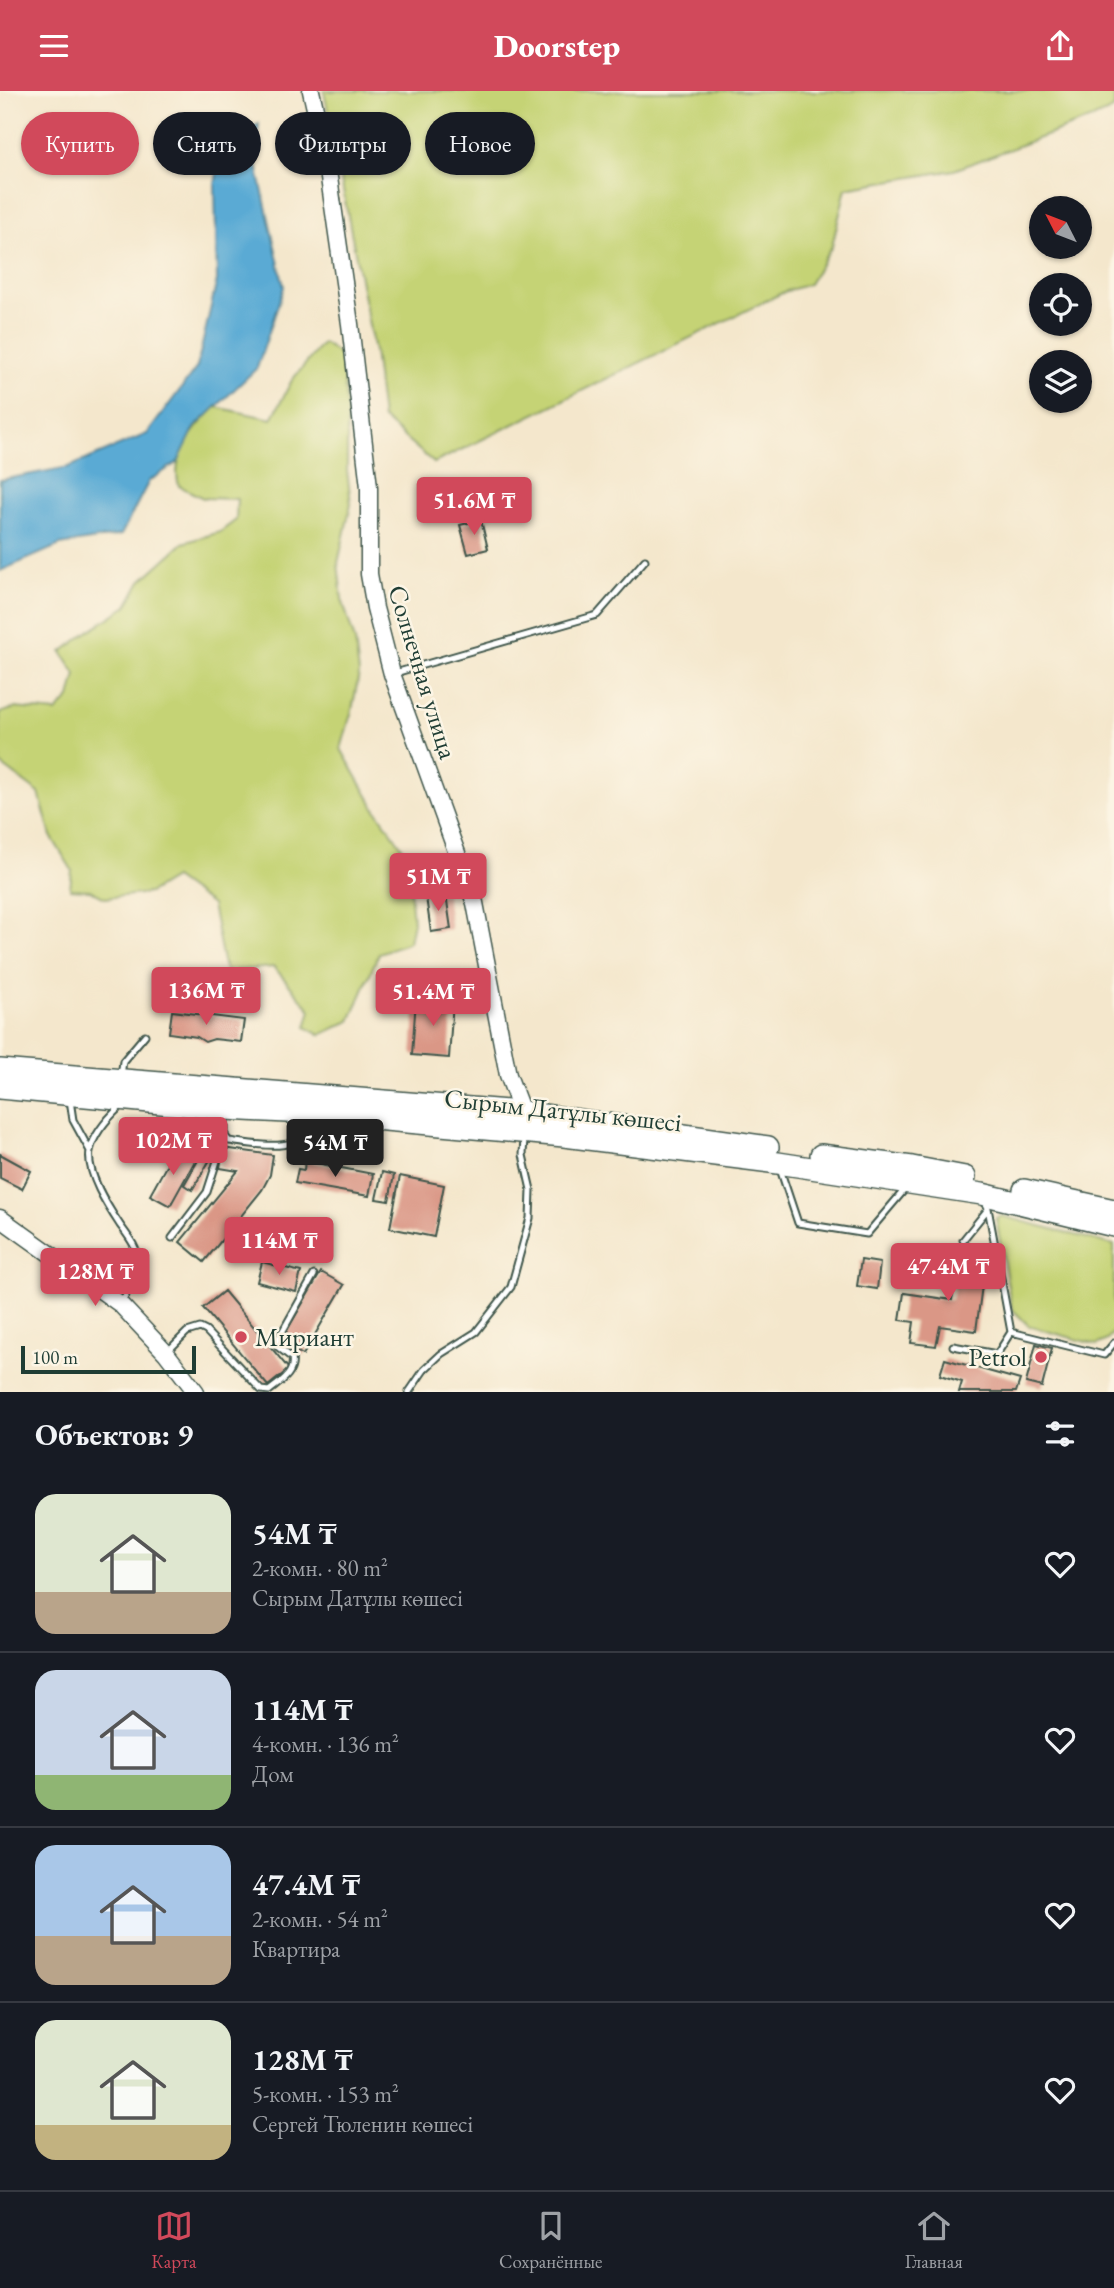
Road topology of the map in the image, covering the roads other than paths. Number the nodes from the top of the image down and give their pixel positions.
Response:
1 (311, 91) edge
2 (645, 560) dead end
3 (392, 674) junction
4 (145, 1035) dead end
5 (0, 1070) edge
6 (0, 1088) edge
7 (125, 1089) junction
8 (69, 1093) junction
9 (225, 1109) junction
10 (307, 1113) junction
11 (523, 1122) junction
12 (225, 1136) junction
13 (90, 1151) junction
14 (778, 1163) junction
15 (911, 1183) junction
16 (985, 1201) junction
17 (1114, 1210) edge
18 (0, 1218) edge
19 (1114, 1226) edge
20 (172, 1238) dead end
21 (963, 1240) dead end
22 (314, 1275) dead end
23 (120, 1304) junction
24 (1011, 1332) junction
25 (1114, 1343) edge
26 (953, 1346) dead end
27 (166, 1353) junction
28 (196, 1392) edge
29 (409, 1392) edge

1 - 3 street, Солнечная улица
2 - 3 lane
3 - 11 street, Солнечная улица
4 - 7 lane
5 - 7 highway, Сырым Датұлы көшесі
6 - 8 highway, Сырым Датұлы көшесі
7 - 8 highway, Сырым Датұлы көшесі
7 - 9 highway, Сырым Датұлы көшесі
7 - 11 highway, Сырым Датұлы көшесі
7 - 13 lane
8 - 13 lane
9 - 10 highway, Сырым Датұлы көшесі
9 - 12 lane
10 - 11 highway, Сырым Датұлы көшесі
10 - 12 lane
11 - 14 highway, Сырым Датұлы көшесі
11 - 17 highway, Сырым Датұлы көшесі
11 - 29 lane
12 - 20 lane
13 - 23 lane
14 - 15 highway, Сырым Датұлы көшесі
14 - 15 lane
15 - 16 highway, Сырым Датұлы көшесі
16 - 19 highway, Сырым Датұлы көшесі
16 - 21 lane
16 - 24 lane
18 - 23 street
22 - 27 lane
23 - 27 street
24 - 25 lane
24 - 26 lane
27 - 28 street

